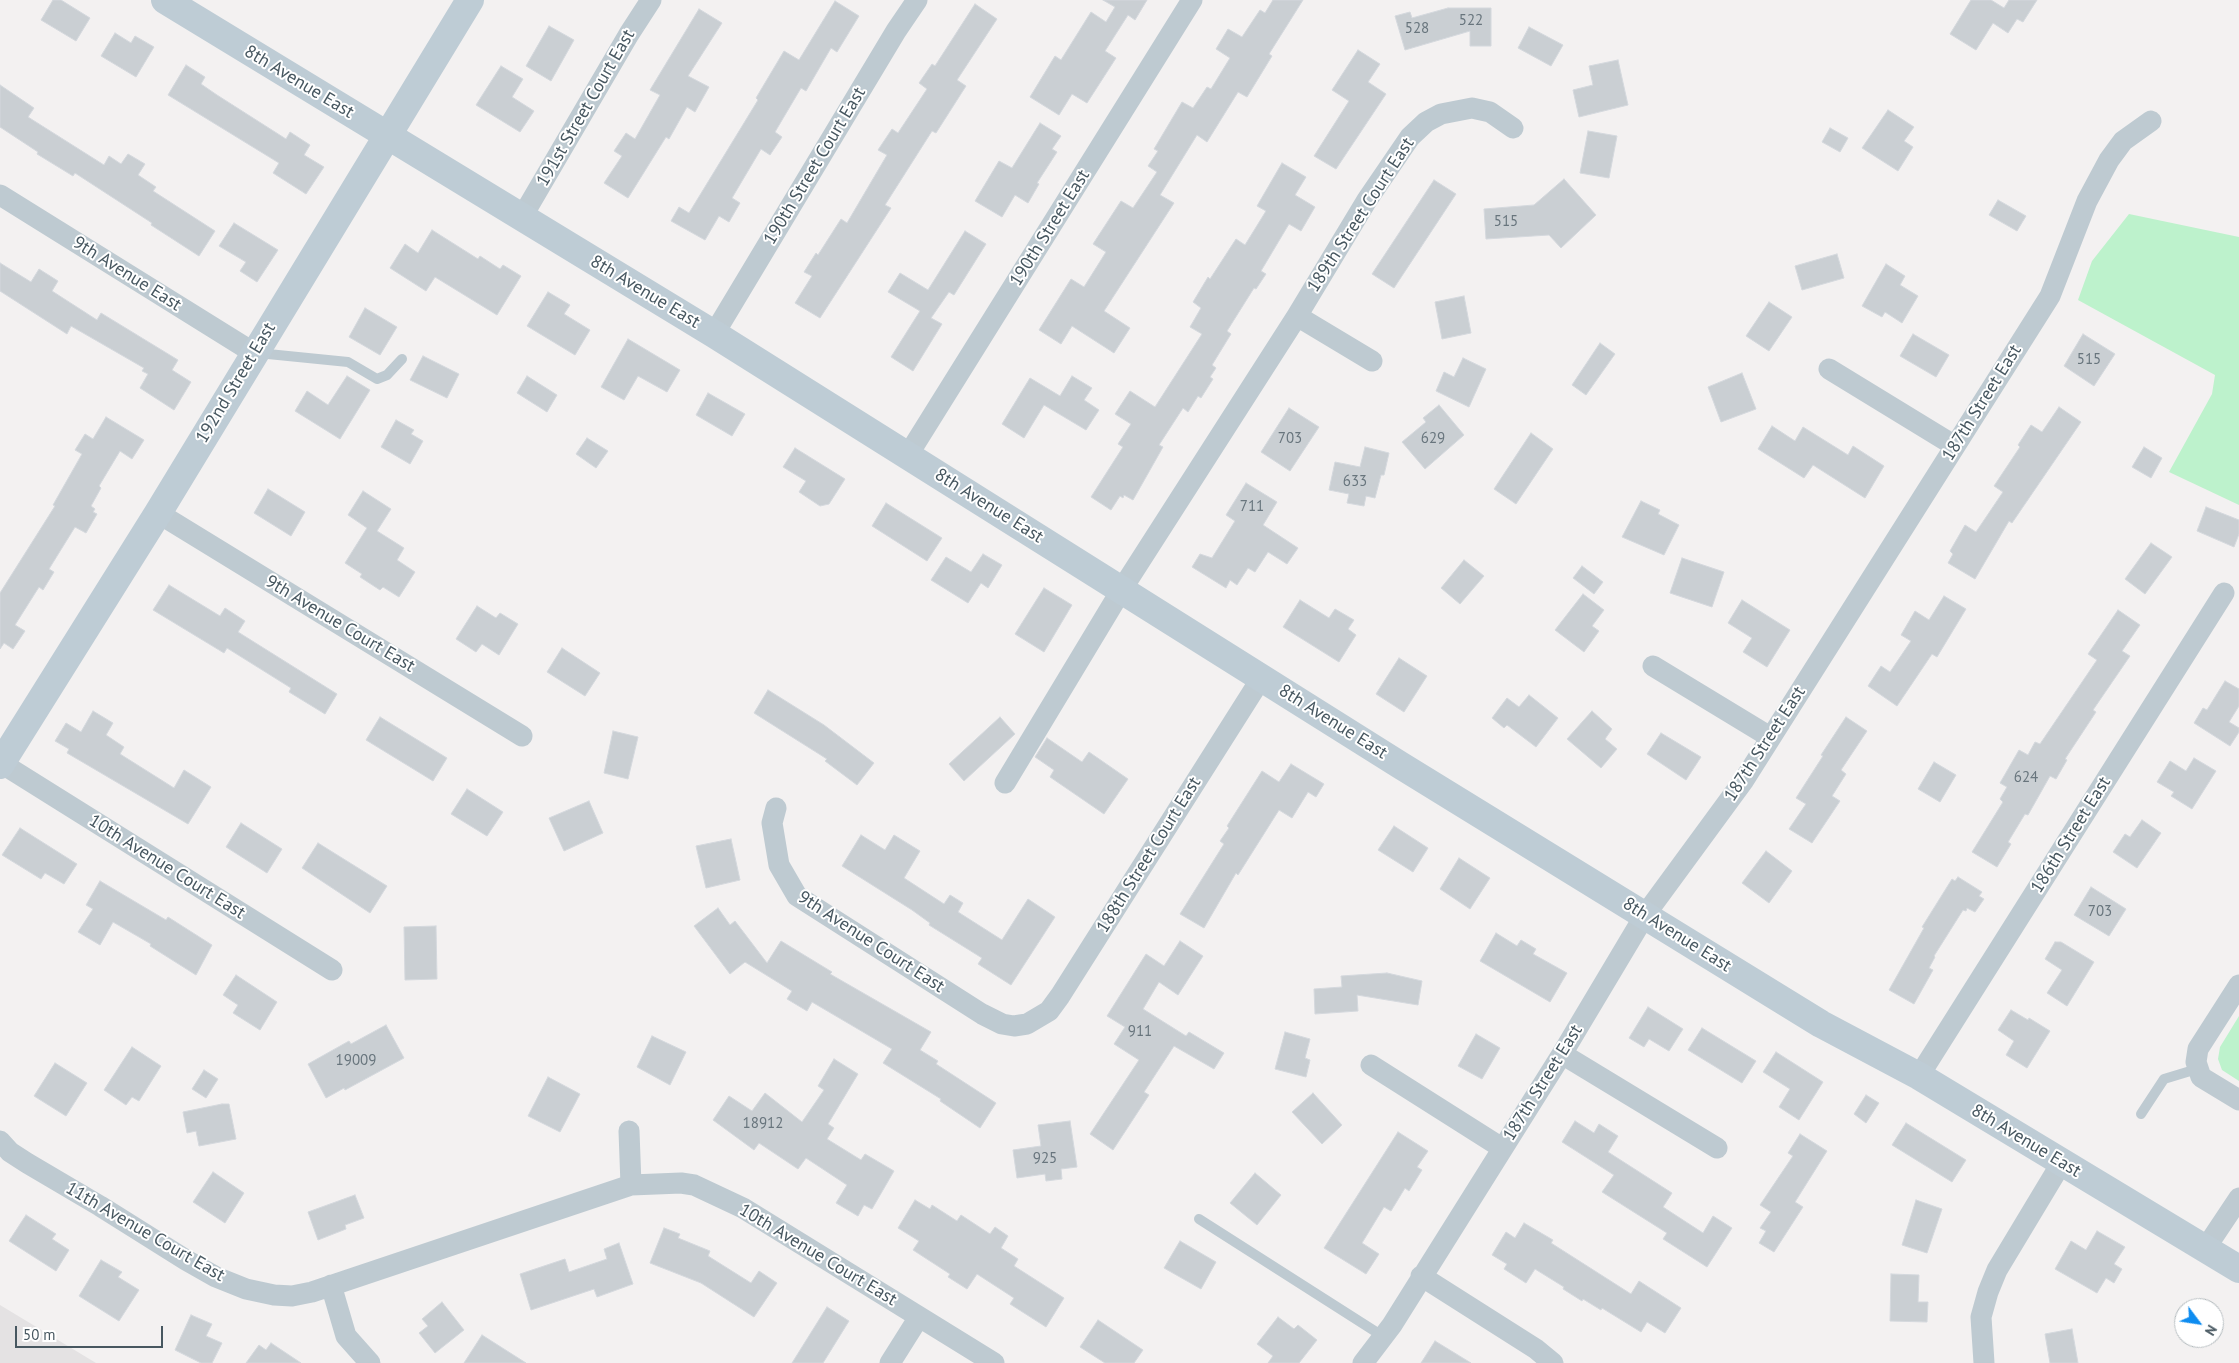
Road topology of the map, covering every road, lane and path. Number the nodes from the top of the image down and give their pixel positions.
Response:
1 (165, 0) edge
2 (470, 0) edge
3 (651, 0) edge
4 (917, 0) edge
5 (1192, 0) edge
6 (2152, 120) dead end
7 (1513, 128) dead end
8 (387, 135) junction
9 (0, 195) edge
10 (522, 217) junction
11 (1297, 316) junction
12 (714, 334) junction
13 (254, 353) junction
14 (402, 359) dead end
15 (1372, 361) dead end
16 (1829, 369) dead end
17 (1955, 446) junction
18 (908, 456) junction
19 (158, 513) junction
20 (1122, 589) junction
21 (2224, 593) dead end
22 (1653, 666) dead end
23 (1262, 678) junction
24 (522, 736) dead end
25 (1770, 737) junction
26 (0, 764) edge
27 (1005, 783) dead end
28 (776, 808) dead end
29 (1645, 915) junction
30 (332, 970) dead end
31 (2239, 985) edge
32 (1027, 1024) joint
33 (1562, 1054) junction
34 (1371, 1065) dead end
35 (2197, 1069) junction
36 (1919, 1076) junction
37 (2239, 1100) edge
38 (2141, 1114) dead end
39 (629, 1131) dead end
40 (0, 1141) edge
41 (1502, 1148) junction
42 (1717, 1148) dead end
43 (2062, 1162) junction
44 (631, 1185) junction
45 (2239, 1198) edge
46 (1199, 1219) dead end
47 (2205, 1249) junction
48 (2239, 1269) edge
49 (1421, 1276) junction
50 (331, 1285) junction
51 (919, 1317) junction
52 (1384, 1337) junction
53 (370, 1363) edge
54 (890, 1363) edge
55 (994, 1363) edge
56 (1363, 1363) edge
57 (1553, 1363) edge
58 (1984, 1363) edge

1 - 8 street, 8th Avenue East
2 - 8 street, 192nd Street East
3 - 10 street, 191st Street Court East
4 - 12 street, 190th Street Court East
5 - 18 street, 190th Street East
6 - 17 street, 187th Street East
7 - 11 street, 189th Street Court East
8 - 10 street, 8th Avenue East
8 - 13 street, 192nd Street East
9 - 13 street, 9th Avenue East
10 - 12 street, 8th Avenue East
11 - 15 street
11 - 20 street, 189th Street Court East
12 - 18 street, 8th Avenue East
13 - 14 lane
13 - 19 street, 192nd Street East
16 - 17 street
17 - 25 street, 187th Street East
18 - 20 street, 8th Avenue East
19 - 24 street, 9th Avenue Court East
19 - 26 street, 192nd Street East
20 - 23 street, 8th Avenue East
20 - 27 street
21 - 36 street, 186th Street East
22 - 25 street
23 - 29 street, 8th Avenue East
23 - 32 street, 188th Street Court East
25 - 29 street, 187th Street East
26 - 30 street, 10th Avenue Court East
28 - 32 street, 9th Avenue Court East
29 - 33 street, 187th Street East
29 - 36 street, 8th Avenue East
31 - 35 street
33 - 41 street, 187th Street East
33 - 42 street
34 - 41 street
35 - 37 street
35 - 38 lane
36 - 43 street, 8th Avenue East
39 - 44 street
40 - 50 street, 11th Avenue Court East
41 - 49 street, 187th Street East
43 - 47 street, 8th Avenue East
43 - 58 street
44 - 50 street, 10th Avenue Court East
44 - 51 street, 10th Avenue Court East
45 - 47 street
46 - 52 lane
47 - 48 street, 8th Avenue East
49 - 52 street, 187th Street East
49 - 57 street
50 - 53 street
51 - 54 street
51 - 55 street, 10th Avenue Court East
52 - 56 street, 187th Street East

